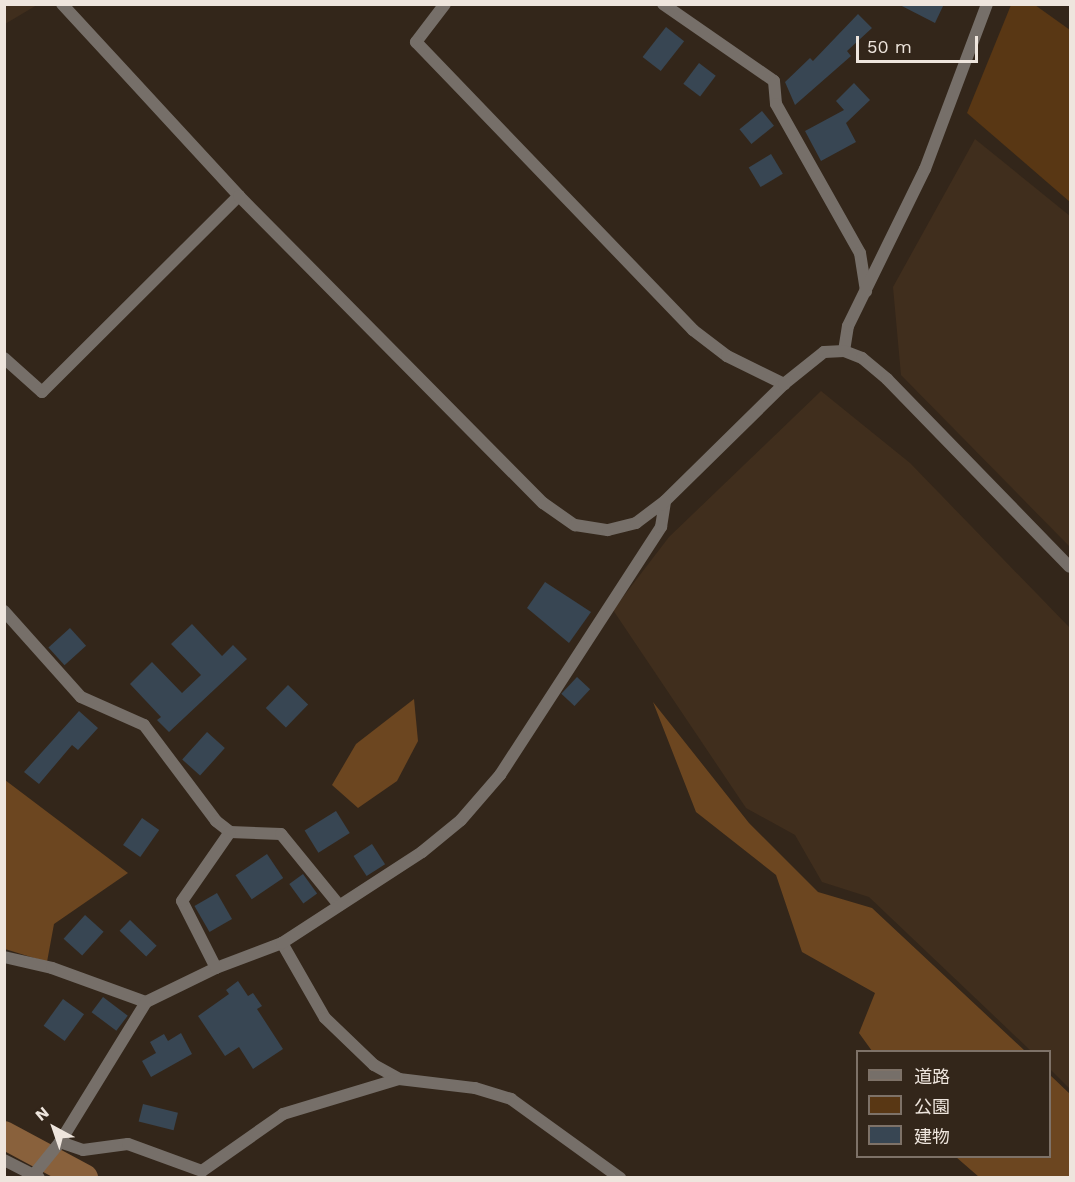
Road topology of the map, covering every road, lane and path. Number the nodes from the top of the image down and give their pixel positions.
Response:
1 (62, 4) edge
2 (445, 4) edge
3 (663, 4) edge
4 (987, 4) edge
5 (239, 196) junction
6 (866, 292) junction
7 (844, 351) junction
8 (4, 358) edge
9 (784, 384) junction
10 (664, 501) junction
11 (1071, 567) edge
12 (4, 611) edge
13 (230, 832) junction
14 (339, 904) junction
15 (282, 943) junction
16 (4, 957) edge
17 (216, 968) junction
18 (146, 1002) junction
19 (399, 1079) junction
20 (60, 1142) junction
21 (4, 1160) edge
22 (35, 1177) edge
23 (620, 1178) edge

1 - 5 street
2 - 9 street
3 - 6 street
4 - 6 street
5 - 8 street
5 - 10 street
6 - 7 street
7 - 9 street
7 - 11 street
9 - 10 street
10 - 14 street
12 - 13 street
13 - 14 street
13 - 17 street
14 - 15 street
15 - 17 street
15 - 19 street
16 - 18 street
17 - 18 street
18 - 20 street
19 - 20 street
19 - 23 street
20 - 22 street
21 - 22 street

